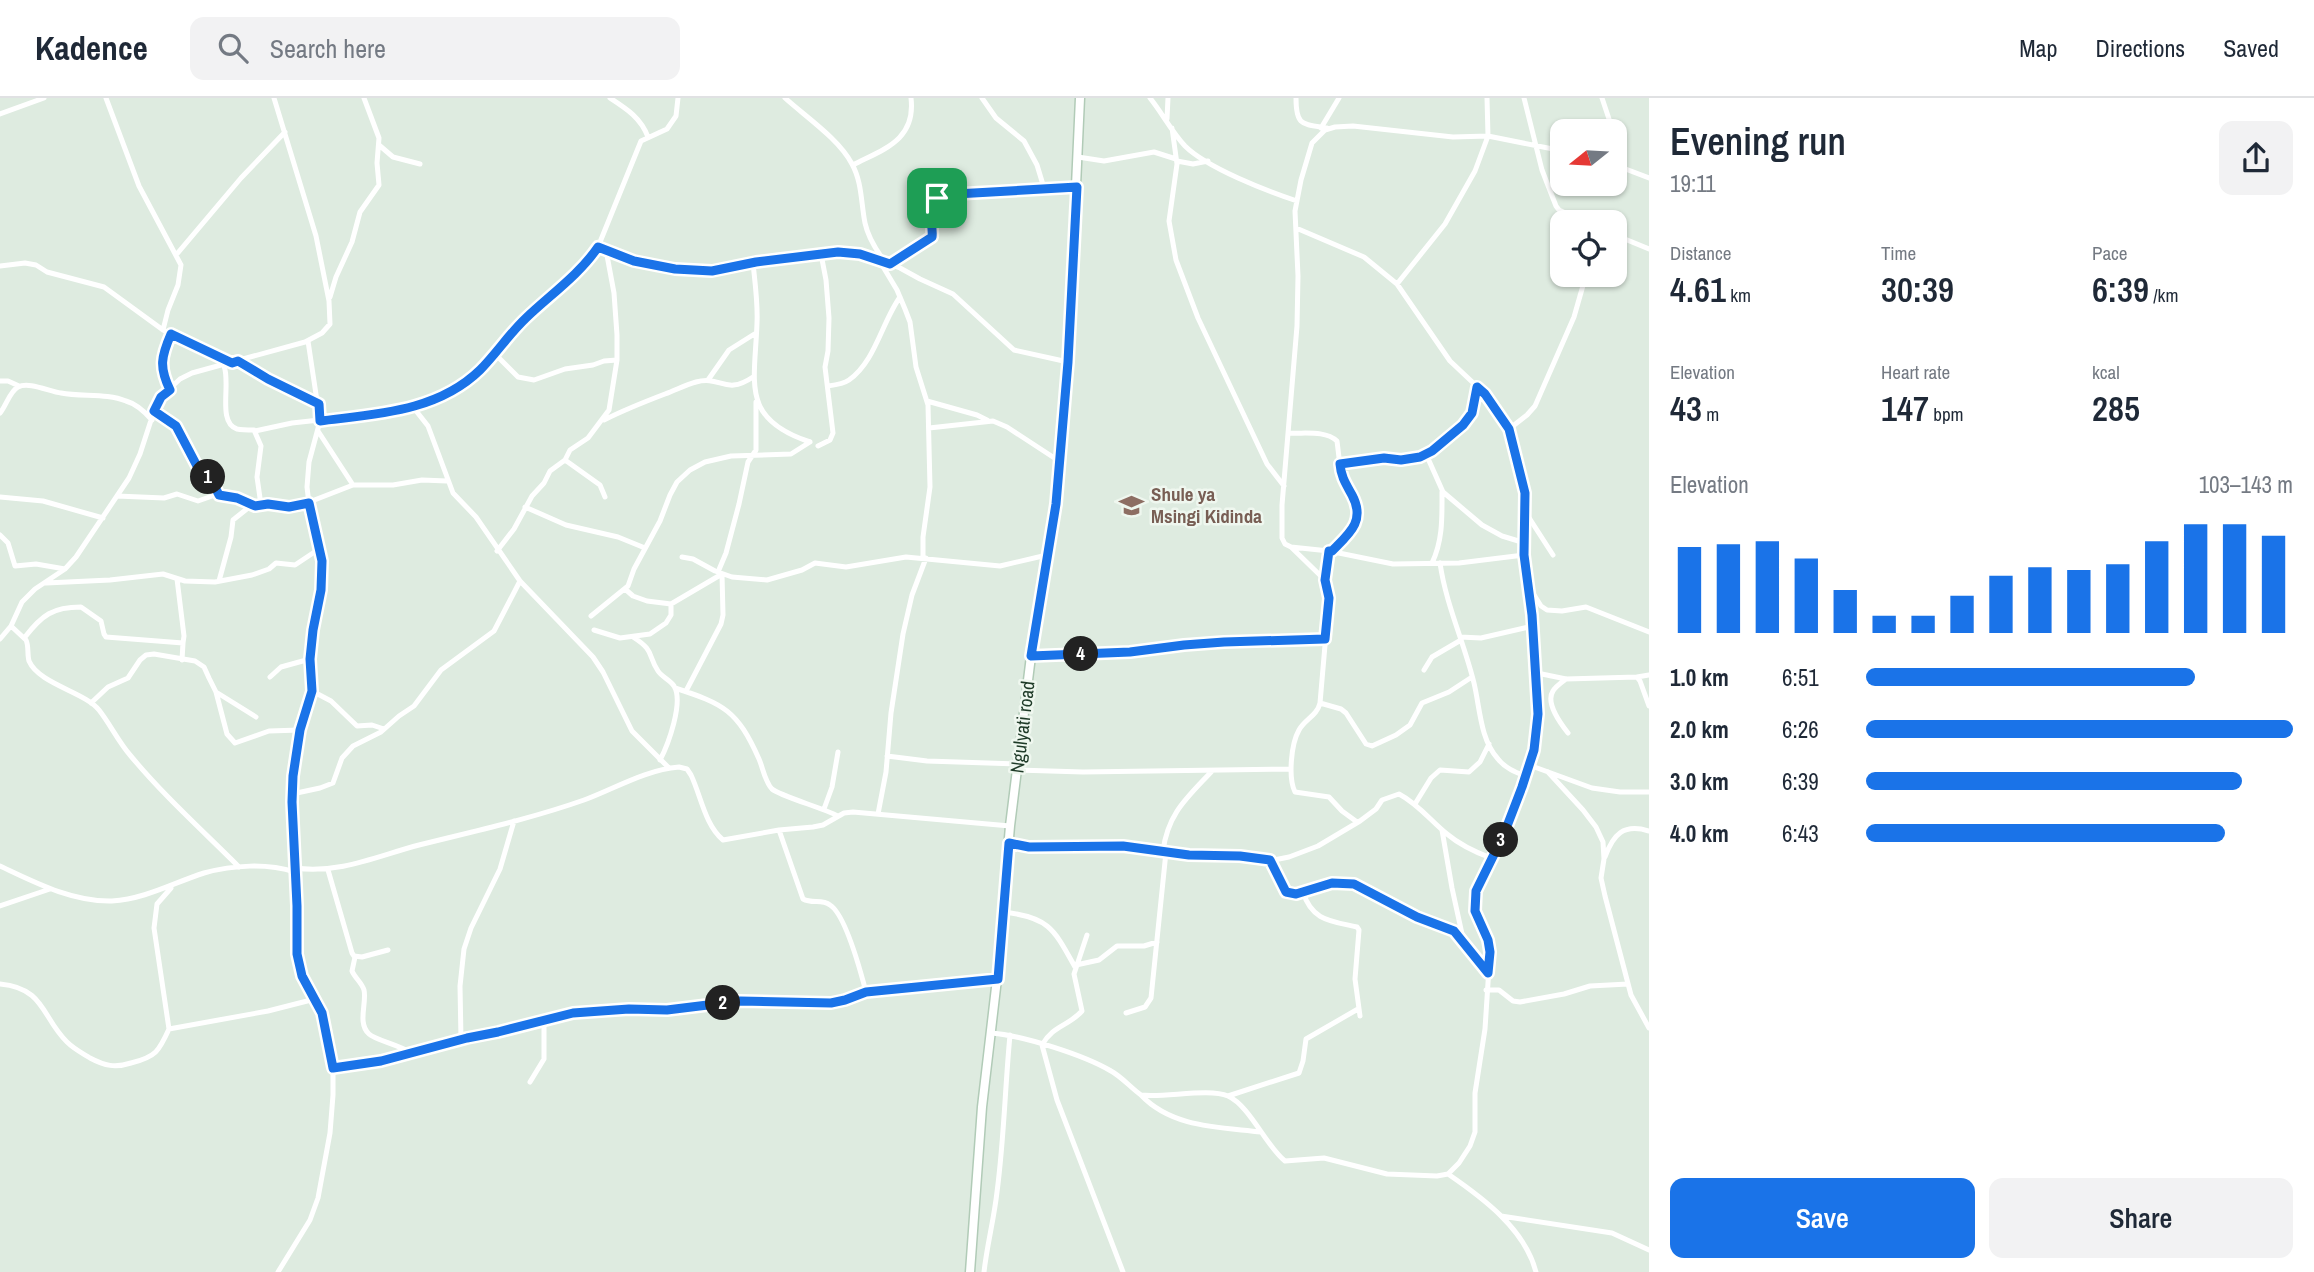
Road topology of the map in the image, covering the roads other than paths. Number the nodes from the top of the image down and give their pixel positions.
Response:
1 (44, 98) edge
2 (106, 98) edge
3 (274, 98) edge
4 (364, 98) edge
5 (610, 98) edge
6 (678, 98) edge
7 (785, 98) edge
8 (911, 98) edge
9 (982, 98) edge
10 (1080, 98) edge
11 (1150, 98) edge
12 (1168, 98) edge
13 (1296, 98) edge
14 (1339, 98) edge
15 (1488, 98) edge
16 (1524, 98) edge
17 (1602, 98) edge
18 (0, 114) edge
19 (1610, 119) edge
20 (1167, 121) junction
21 (1172, 128) junction
22 (1321, 128) junction
23 (1329, 129) junction
24 (285, 132) junction
25 (1488, 136) junction
26 (648, 137) junction
27 (1535, 144) junction
28 (379, 145) junction
29 (1550, 148) edge
30 (1078, 156) junction
31 (1177, 160) junction
32 (1208, 161) junction
33 (420, 164) dead end
34 (853, 165) junction
35 (1628, 170) edge
36 (1649, 177) edge
37 (1077, 187) junction
38 (1044, 188) junction
39 (1297, 201) junction
40 (1559, 210) edge
41 (1296, 228) junction
42 (1627, 240) edge
43 (598, 247) junction
44 (1649, 249) edge
45 (606, 250) junction
46 (821, 254) junction
47 (176, 255) junction
48 (884, 262) junction
49 (753, 263) junction
50 (0, 266) edge
51 (1397, 284) junction
52 (1583, 287) edge
53 (900, 297) junction
54 (329, 301) junction
55 (163, 330) junction
56 (756, 333) junction
57 (171, 334) junction
58 (308, 341) junction
59 (494, 353) junction
60 (617, 360) junction
61 (235, 362) junction
62 (1068, 362) junction
63 (224, 366) junction
64 (754, 377) junction
65 (708, 380) junction
66 (0, 381) edge
67 (19, 386) junction
68 (828, 386) junction
69 (1477, 387) junction
70 (170, 390) junction
71 (756, 399) junction
72 (927, 401) junction
73 (319, 404) junction
74 (413, 407) junction
75 (154, 411) junction
76 (0, 413) edge
77 (152, 420) junction
78 (603, 420) junction
79 (320, 421) junction
80 (988, 421) junction
81 (929, 428) junction
82 (1509, 429) junction
83 (255, 431) junction
84 (318, 431) junction
85 (1289, 433) junction
86 (818, 446) dead end
87 (1426, 454) junction
88 (752, 456) junction
89 (565, 460) junction
90 (1059, 461) junction
91 (1340, 464) junction
92 (447, 481) junction
93 (353, 485) junction
94 (1284, 486) junction
95 (1441, 488) junction
96 (218, 494) junction
97 (117, 496) junction
98 (0, 497) edge
99 (605, 497) dead end
100 (309, 503) junction
101 (258, 505) junction
102 (525, 507) junction
103 (1525, 513) junction
104 (103, 519) junction
105 (0, 535) edge
106 (1525, 543) junction
107 (1291, 547) junction
108 (645, 548) junction
109 (319, 549) junction
110 (498, 551) junction
111 (1330, 551) junction
112 (1047, 555) junction
113 (1524, 555) junction
114 (1553, 555) dead end
115 (682, 557) dead end
116 (925, 558) junction
117 (1432, 563) junction
118 (1440, 563) junction
119 (65, 569) junction
120 (720, 573) junction
121 (177, 579) junction
122 (1325, 580) junction
123 (219, 581) junction
124 (520, 581) junction
125 (43, 584) junction
126 (1528, 585) junction
127 (625, 589) junction
128 (671, 604) junction
129 (591, 616) dead end
130 (11, 625) junction
131 (1533, 626) junction
132 (594, 630) dead end
133 (1649, 632) edge
134 (24, 637) junction
135 (633, 637) junction
136 (1460, 638) junction
137 (0, 639) edge
138 (1325, 639) junction
139 (183, 643) junction
140 (1031, 656) junction
141 (310, 659) junction
142 (183, 660) junction
143 (1424, 670) dead end
144 (1537, 673) junction
145 (1649, 675) edge
146 (270, 677) dead end
147 (1472, 677) junction
148 (1637, 677) junction
149 (1566, 679) junction
150 (675, 688) junction
151 (312, 691) junction
152 (686, 691) junction
153 (216, 692) junction
154 (91, 703) junction
155 (1320, 703) junction
156 (1649, 706) edge
157 (256, 717) dead end
158 (384, 729) junction
159 (300, 730) junction
160 (1568, 733) dead end
161 (1489, 744) junction
162 (838, 752) dead end
163 (887, 756) junction
164 (660, 760) junction
165 (1529, 765) junction
166 (1017, 767) junction
167 (670, 768) junction
168 (1291, 769) junction
169 (1212, 771) junction
170 (1548, 772) junction
171 (1525, 776) junction
172 (1649, 792) edge
173 (292, 794) junction
174 (1415, 804) junction
175 (824, 809) junction
176 (878, 814) junction
177 (838, 816) junction
178 (514, 821) junction
179 (1357, 822) junction
180 (1010, 826) junction
181 (779, 830) junction
182 (1442, 830) junction
183 (1649, 831) edge
184 (1009, 843) junction
185 (1164, 852) junction
186 (1491, 858) junction
187 (1604, 859) junction
188 (1270, 860) junction
189 (1, 867) edge
190 (239, 867) junction
191 (295, 870) junction
192 (328, 870) junction
193 (173, 886) junction
194 (50, 889) junction
195 (1303, 892) junction
196 (0, 906) edge
197 (1003, 912) junction
198 (1087, 935) dead end
199 (1157, 942) junction
200 (1464, 945) junction
201 (388, 950) dead end
202 (355, 957) junction
203 (1076, 967) junction
204 (1488, 973) junction
205 (998, 979) junction
206 (0, 984) edge
207 (1628, 984) junction
208 (1486, 990) junction
209 (866, 992) junction
210 (316, 999) junction
211 (1358, 1009) junction
212 (1126, 1013) dead end
213 (1360, 1016) dead end
214 (544, 1021) junction
215 (1649, 1028) edge
216 (169, 1029) junction
217 (992, 1033) junction
218 (1010, 1035) junction
219 (461, 1040) junction
220 (1042, 1045) junction
221 (411, 1053) junction
222 (333, 1068) junction
223 (530, 1082) dead end
224 (1141, 1095) junction
225 (1228, 1096) junction
226 (1261, 1132) junction
227 (1448, 1174) junction
228 (1501, 1216) junction
229 (1649, 1250) edge
230 (278, 1272) edge
231 (970, 1272) edge
232 (984, 1272) edge
233 (1123, 1272) edge
234 (1536, 1272) edge

1 - 18 street
2 - 47 street
3 - 24 street
4 - 28 street
5 - 26 street
6 - 26 street
7 - 34 street
8 - 34 street
9 - 38 street
10 - 30 main road, Ngulyati road
11 - 20 street
12 - 20 street
13 - 22 street
14 - 22 street
15 - 25 street
16 - 27 street
17 - 19 street
20 - 21 street
21 - 31 street
21 - 32 street
22 - 23 street
23 - 25 street
23 - 39 street
24 - 47 street
24 - 54 street
25 - 27 street
25 - 51 street
26 - 43 street
27 - 29 street
27 - 40 street
28 - 33 street
28 - 54 street
30 - 31 street
30 - 37 main road, Ngulyati road
31 - 32 street
31 - 94 street
32 - 39 street
34 - 48 street
35 - 36 street
37 - 38 street
37 - 62 main road, Ngulyati road
38 - 48 street
39 - 41 street
41 - 51 street
41 - 85 street
42 - 44 street
43 - 45 street
43 - 59 street
45 - 49 street
45 - 60 street
46 - 48 street
46 - 49 street
46 - 68 street
47 - 55 street
48 - 53 street
48 - 62 street
49 - 56 street
50 - 55 street
51 - 69 street
52 - 82 street
53 - 68 street
53 - 72 street
54 - 58 street
55 - 57 street
56 - 64 street
56 - 65 street
57 - 61 street
57 - 70 street
58 - 61 street
58 - 73 street
59 - 60 street
59 - 74 street
60 - 78 street
61 - 63 street
61 - 73 street
62 - 90 main road, Ngulyati road
63 - 70 street
63 - 83 street
64 - 65 street
64 - 71 street
65 - 78 street
66 - 67 street
67 - 76 street
67 - 77 street
68 - 86 street
69 - 82 street
69 - 87 street
70 - 75 street
71 - 88 street
71 - 88 street
72 - 80 street
72 - 81 street
73 - 79 street
74 - 79 street
74 - 92 street
75 - 77 street
75 - 96 street
77 - 97 street
78 - 89 street
79 - 83 street
79 - 84 street
80 - 81 street
80 - 90 street
81 - 116 street
82 - 103 street
83 - 101 street
84 - 93 street
84 - 100 street
85 - 91 street
85 - 94 street
87 - 91 street
87 - 95 street
88 - 108 street
88 - 120 street
89 - 99 street
89 - 102 street
90 - 112 main road, Ngulyati road
91 - 111 street
92 - 93 street
92 - 110 street
93 - 100 street
94 - 107 street
95 - 106 street
95 - 117 street
96 - 97 street
96 - 101 street
97 - 104 street
98 - 104 street
100 - 101 street
100 - 109 street
101 - 123 street
102 - 108 street
102 - 110 street
103 - 106 street
103 - 114 street
104 - 119 street
105 - 119 street
106 - 113 street
107 - 111 street
107 - 122 street
108 - 127 street
109 - 123 street
109 - 141 street
110 - 124 street
111 - 117 street
111 - 122 street
112 - 116 street
112 - 140 main road, Ngulyati road
113 - 118 street
113 - 126 street
115 - 120 street
116 - 120 street
116 - 163 street
117 - 118 street
118 - 136 street
119 - 125 street
120 - 128 street
120 - 152 street
121 - 123 street
121 - 125 street
121 - 139 street
122 - 138 street
124 - 158 street
124 - 164 street
125 - 130 street
126 - 131 street
126 - 133 street
127 - 128 street
127 - 129 street
128 - 135 street
130 - 134 street
130 - 137 street
131 - 136 street
131 - 144 street
132 - 135 street
134 - 139 street
134 - 154 street
135 - 150 street
136 - 143 street
136 - 147 street
138 - 140 street
138 - 155 street
139 - 142 street
140 - 166 main road, Ngulyati road
141 - 146 street
141 - 151 street
142 - 153 street
142 - 154 street
144 - 149 street
144 - 165 street
145 - 148 street
147 - 155 street
147 - 161 street
148 - 149 street
148 - 156 street
149 - 160 street
150 - 152 street
150 - 164 street
151 - 158 street
151 - 159 street
152 - 175 street
153 - 157 street
153 - 159 street
154 - 190 street
155 - 168 street
158 - 173 street
159 - 173 street
161 - 171 street
161 - 174 street
162 - 175 street
163 - 166 street
163 - 176 street
164 - 167 street
165 - 170 street
165 - 171 street
166 - 169 street
166 - 180 main road, Ngulyati road
167 - 178 street
167 - 181 street
168 - 169 street
168 - 179 street
169 - 185 street
170 - 172 street
170 - 187 street
171 - 186 street
173 - 191 street
174 - 179 street
174 - 182 street
175 - 177 street
176 - 177 street
176 - 180 street
177 - 181 street
178 - 192 street
178 - 219 street
179 - 188 street
180 - 184 main road, Ngulyati road
181 - 209 street
182 - 186 street
182 - 200 street
183 - 187 street
184 - 185 street
184 - 197 main road, Ngulyati road
185 - 188 street
185 - 199 street
186 - 204 street
187 - 207 street
188 - 195 street
189 - 194 street
190 - 191 street
190 - 193 street
191 - 192 street
191 - 210 street
192 - 202 street
193 - 194 street
193 - 216 street
194 - 196 street
195 - 200 street
195 - 211 street
197 - 203 street
197 - 205 main road, Ngulyati road
198 - 203 street
199 - 203 street
199 - 212 street
200 - 204 street
201 - 202 street
202 - 221 street
203 - 220 street
204 - 208 street
205 - 209 street
205 - 217 main road, Ngulyati road
206 - 216 street
207 - 208 street
207 - 215 street
208 - 227 street
209 - 214 street
210 - 216 street
210 - 222 street
211 - 213 street
211 - 225 street
214 - 219 street
214 - 223 street
217 - 218 street
217 - 231 main road, Ngulyati road
218 - 220 street
218 - 232 street
219 - 221 street
220 - 224 street
220 - 233 street
221 - 222 street
222 - 230 street
224 - 225 street
224 - 226 street
225 - 226 street
226 - 227 street
227 - 228 street
228 - 229 street
228 - 234 street

